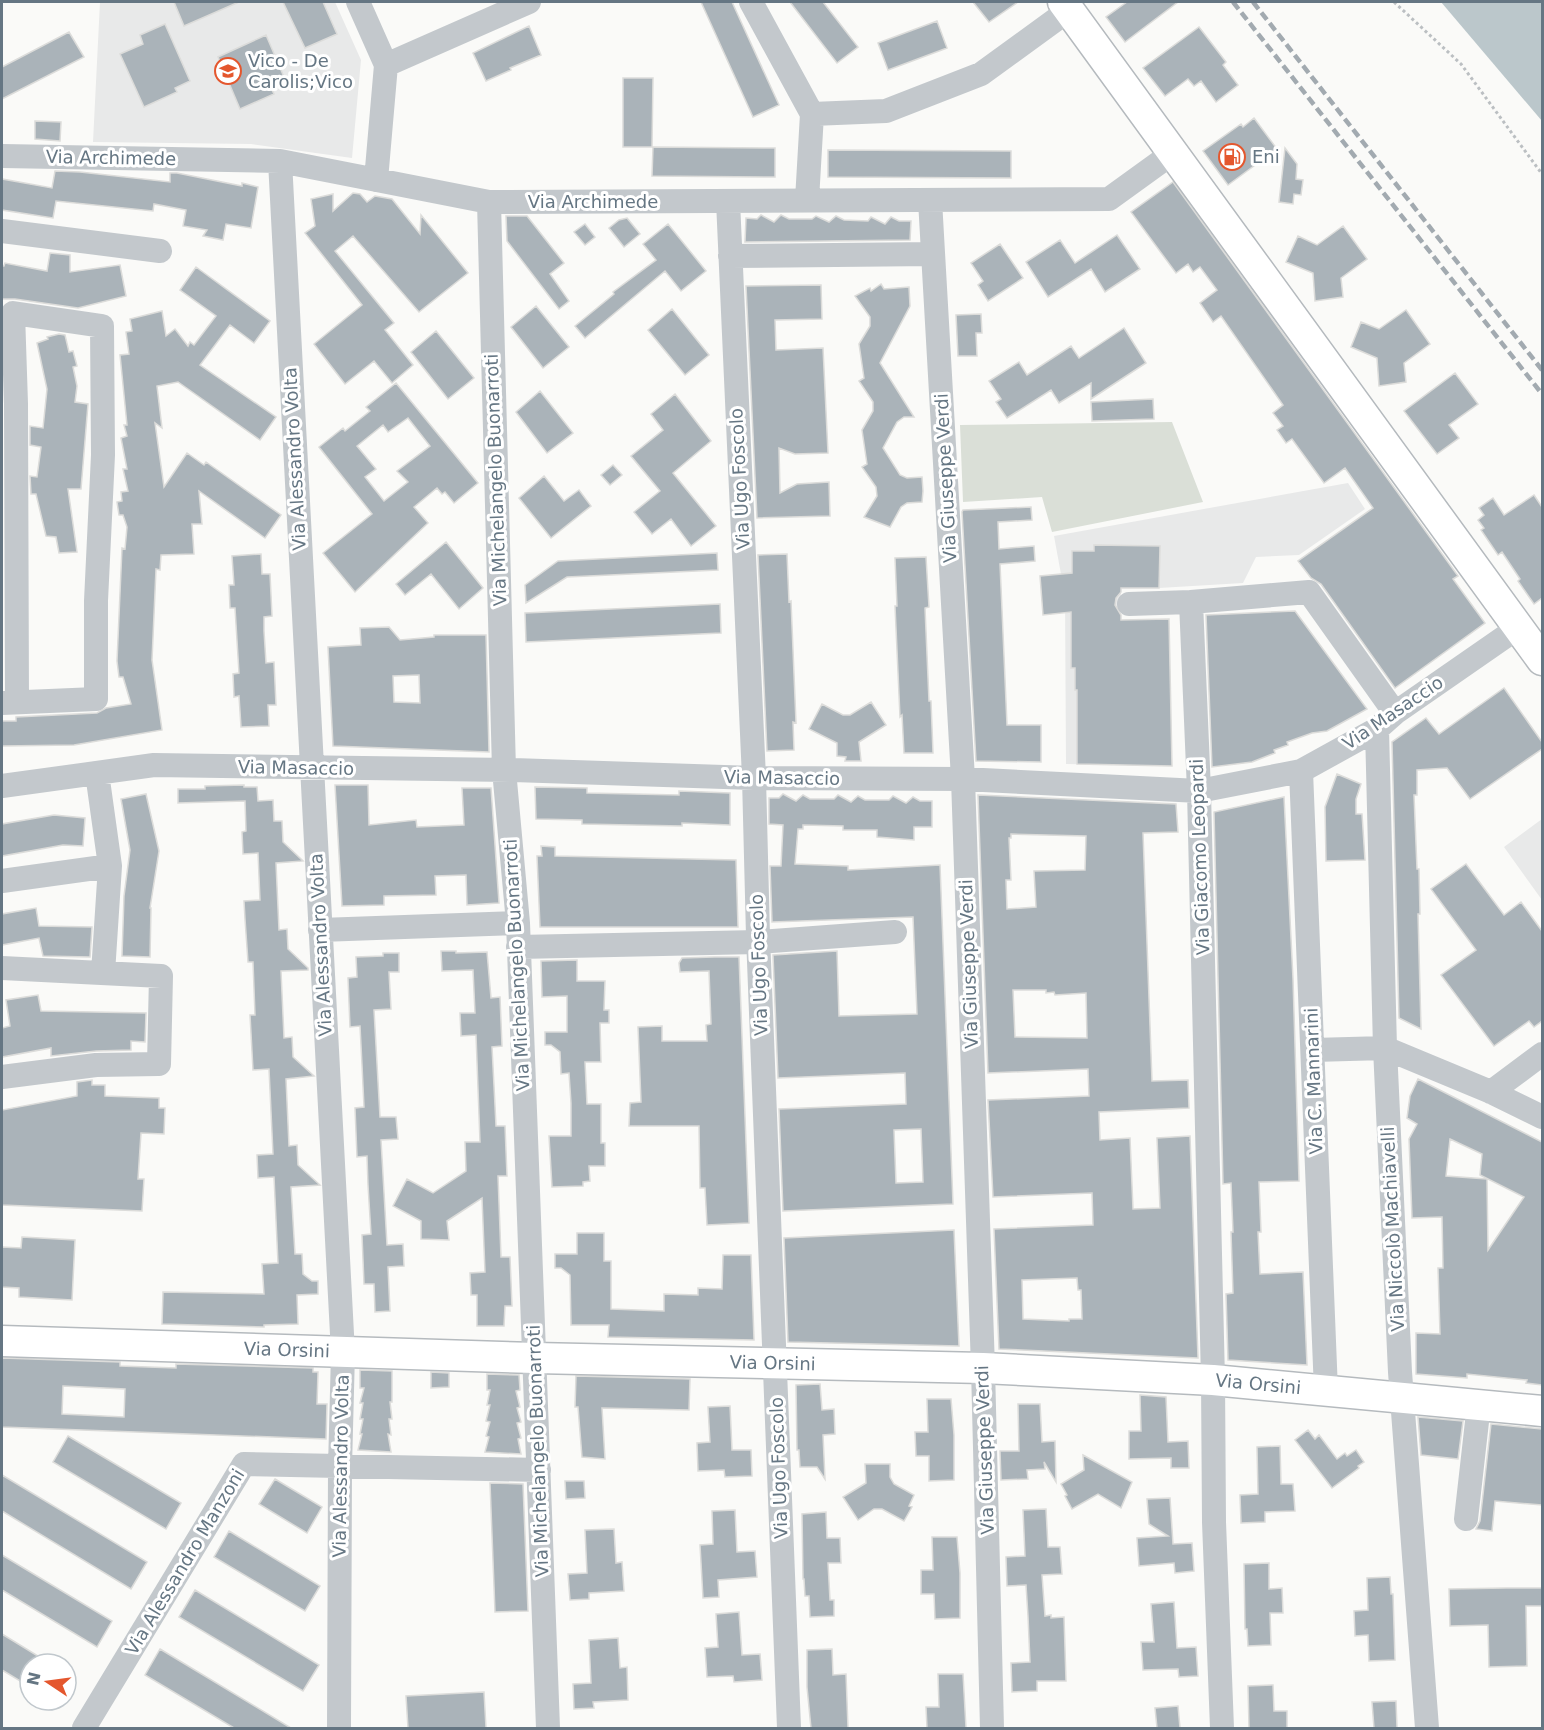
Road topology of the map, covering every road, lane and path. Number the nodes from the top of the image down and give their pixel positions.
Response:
1 (358, 2) edge
2 (529, 2) edge
3 (751, 2) edge
4 (1394, 2) edge
5 (1066, 6) edge
6 (386, 65) junction
7 (812, 114) junction
8 (1174, 152) junction
9 (2, 156) edge
10 (280, 161) junction
11 (1542, 174) edge
12 (376, 180) junction
13 (807, 200) junction
14 (930, 200) junction
15 (728, 201) junction
16 (489, 202) junction
17 (2, 231) edge
18 (160, 251) dead end
19 (933, 254) junction
20 (730, 256) junction
21 (9, 404) edge
22 (1191, 602) junction
23 (1129, 604) dead end
24 (1519, 627) junction
25 (1542, 660) edge
26 (9, 702) edge
27 (1386, 721) junction
28 (311, 768) junction
29 (504, 770) junction
30 (1301, 771) junction
31 (97, 772) junction
32 (754, 778) junction
33 (963, 779) junction
34 (2, 786) edge
35 (1199, 790) junction
36 (110, 867) junction
37 (2, 881) edge
38 (518, 923) junction
39 (320, 930) junction
40 (896, 932) dead end
41 (758, 942) junction
42 (518, 947) junction
43 (2, 968) edge
44 (104, 973) junction
45 (1384, 1048) junction
46 (1313, 1050) junction
47 (1542, 1054) edge
48 (2, 1077) edge
49 (1491, 1092) junction
50 (1542, 1116) edge
51 (2, 1341) edge
52 (343, 1353) junction
53 (535, 1358) junction
54 (774, 1363) junction
55 (983, 1368) junction
56 (1213, 1380) junction
57 (1326, 1391) junction
58 (1401, 1396) junction
59 (1479, 1404) junction
60 (1542, 1411) edge
61 (340, 1467) junction
62 (539, 1470) junction
63 (1466, 1519) dead end
64 (84, 1728) edge
65 (339, 1728) edge
66 (548, 1728) edge
67 (789, 1728) edge
68 (992, 1728) edge
69 (1222, 1728) edge
70 (1427, 1728) edge

1 - 6 street
2 - 6 street
3 - 7 street
4 - 11 path
5 - 7 street
5 - 8 main road
6 - 12 street
7 - 13 street
8 - 14 street, Via Archimede
8 - 24 main road
9 - 10 street, Via Archimede
10 - 12 street, Via Archimede
10 - 28 street, Via Alessandro Volta
12 - 16 street, Via Archimede
13 - 14 street, Via Archimede
13 - 15 street, Via Archimede
14 - 19 street, Via Giuseppe Verdi
15 - 16 street, Via Archimede
15 - 20 street, Via Ugo Foscolo
16 - 29 street, Via Michelangelo Buonarroti
17 - 18 street
19 - 20 street
19 - 33 street, Via Giuseppe Verdi
20 - 32 street, Via Ugo Foscolo
21 - 26 street
21 - 26 street
22 - 23 street
22 - 27 street
22 - 35 street, Via Giacomo Leopardi
24 - 25 main road
24 - 27 street, Via Masaccio
27 - 30 street, Via Masaccio
27 - 45 street, Via Niccolò Machiavelli
28 - 29 street, Via Masaccio
28 - 31 street, Via Masaccio
28 - 39 street, Via Alessandro Volta
29 - 32 street, Via Masaccio
29 - 38 street, Via Michelangelo Buonarroti
30 - 35 street, Via Masaccio
30 - 46 street, Via C. Mannarini
31 - 34 street, Via Masaccio
31 - 36 street
32 - 33 street, Via Masaccio
32 - 41 street, Via Ugo Foscolo
33 - 35 street, Via Masaccio
33 - 55 street, Via Giuseppe Verdi
35 - 56 street, Via Giacomo Leopardi
36 - 37 street
36 - 44 street
38 - 39 street
38 - 42 street, Via Michelangelo Buonarroti
39 - 52 street, Via Alessandro Volta
40 - 41 street
41 - 42 street
41 - 54 street, Via Ugo Foscolo
42 - 53 street, Via Michelangelo Buonarroti
43 - 44 street
44 - 48 street
45 - 46 street
45 - 49 street
45 - 58 street, Via Niccolò Machiavelli
46 - 57 street, Via C. Mannarini
47 - 49 street
49 - 50 street
51 - 52 main road, Via Orsini
52 - 53 main road, Via Orsini
52 - 61 street, Via Alessandro Volta
53 - 54 main road, Via Orsini
53 - 62 street, Via Michelangelo Buonarroti
54 - 55 main road, Via Orsini
54 - 67 street, Via Ugo Foscolo
55 - 56 main road, Via Orsini
55 - 68 street, Via Giuseppe Verdi
56 - 57 main road, Via Orsini
56 - 69 street, Via Giacomo Leopardi
57 - 58 main road, Via Orsini
58 - 59 main road, Via Orsini
58 - 70 street, Via Niccolò Machiavelli
59 - 60 main road, Via Orsini
59 - 63 street
61 - 62 street, Via Alessandro Manzoni
61 - 64 street, Via Alessandro Manzoni
61 - 65 street, Via Alessandro Volta
62 - 66 street, Via Michelangelo Buonarroti

